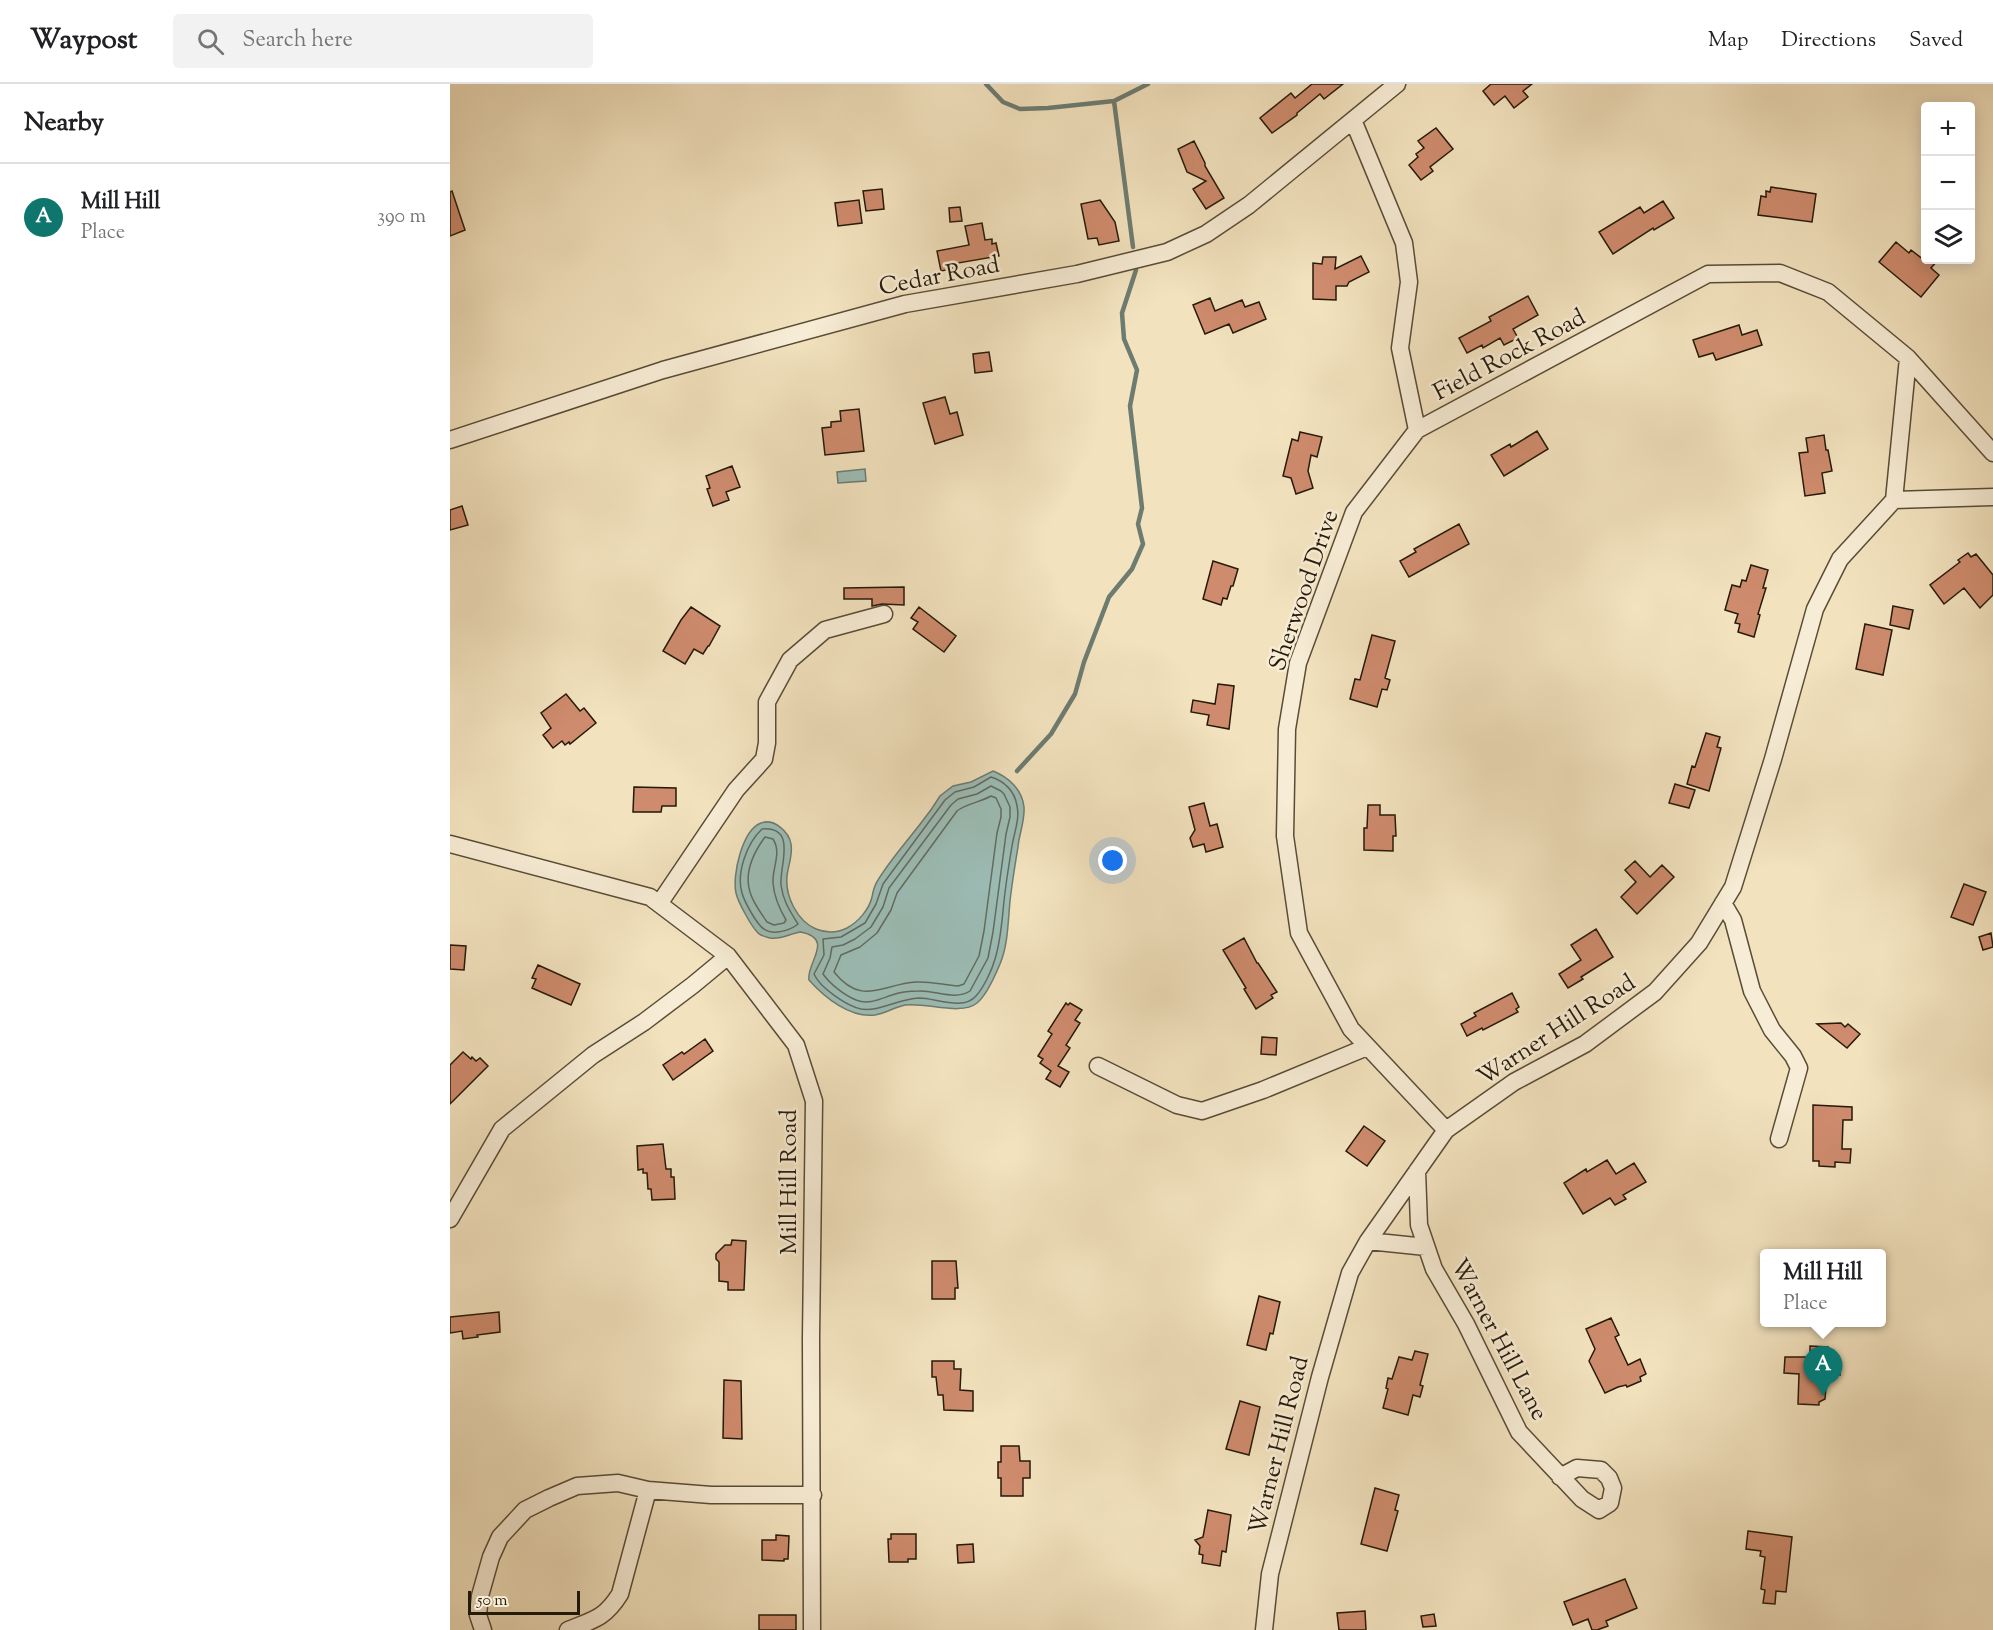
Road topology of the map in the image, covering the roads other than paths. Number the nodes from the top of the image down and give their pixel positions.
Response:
1 (1397, 84) edge
2 (1353, 120) junction
3 (1908, 358) junction
4 (1417, 430) junction
5 (450, 440) edge
6 (1993, 453) edge
7 (1993, 497) edge
8 (1894, 500) junction
9 (884, 614) dead end
10 (450, 844) edge
11 (1723, 903) junction
12 (659, 904) junction
13 (728, 956) junction
14 (1367, 1047) junction
15 (1098, 1066) dead end
16 (1446, 1130) junction
17 (1779, 1139) dead end
18 (1417, 1171) junction
19 (450, 1219) edge
20 (1368, 1240) junction
21 (1426, 1247) junction
22 (1560, 1477) dead end
23 (648, 1490) junction
24 (813, 1495) junction
25 (483, 1630) edge
26 (568, 1630) edge
27 (812, 1630) edge
28 (1264, 1630) edge

1 - 2 street, Cedar Road
2 - 4 street, Field Rock Road
2 - 5 street, Cedar Road
3 - 4 street, Field Rock Road
3 - 6 street, Field Rock Road
3 - 8 street
4 - 14 street, Sherwood Drive
7 - 8 street
8 - 11 street, Warner Hill Road
9 - 12 street
10 - 12 street, Mill Hill Road
11 - 16 street, Warner Hill Road
11 - 17 street
12 - 13 street, Mill Hill Road
13 - 19 street
13 - 24 street, Mill Hill Road
14 - 15 street
14 - 16 street, Sherwood Drive
16 - 18 street, Warner Hill Road
18 - 20 street, Warner Hill Road
18 - 21 street, Warner Hill Lane
20 - 21 street, Warner Hill Lane
20 - 28 street, Warner Hill Road
21 - 22 street, Warner Hill Lane
23 - 24 street
23 - 25 street
23 - 26 street
24 - 27 street, Mill Hill Road

